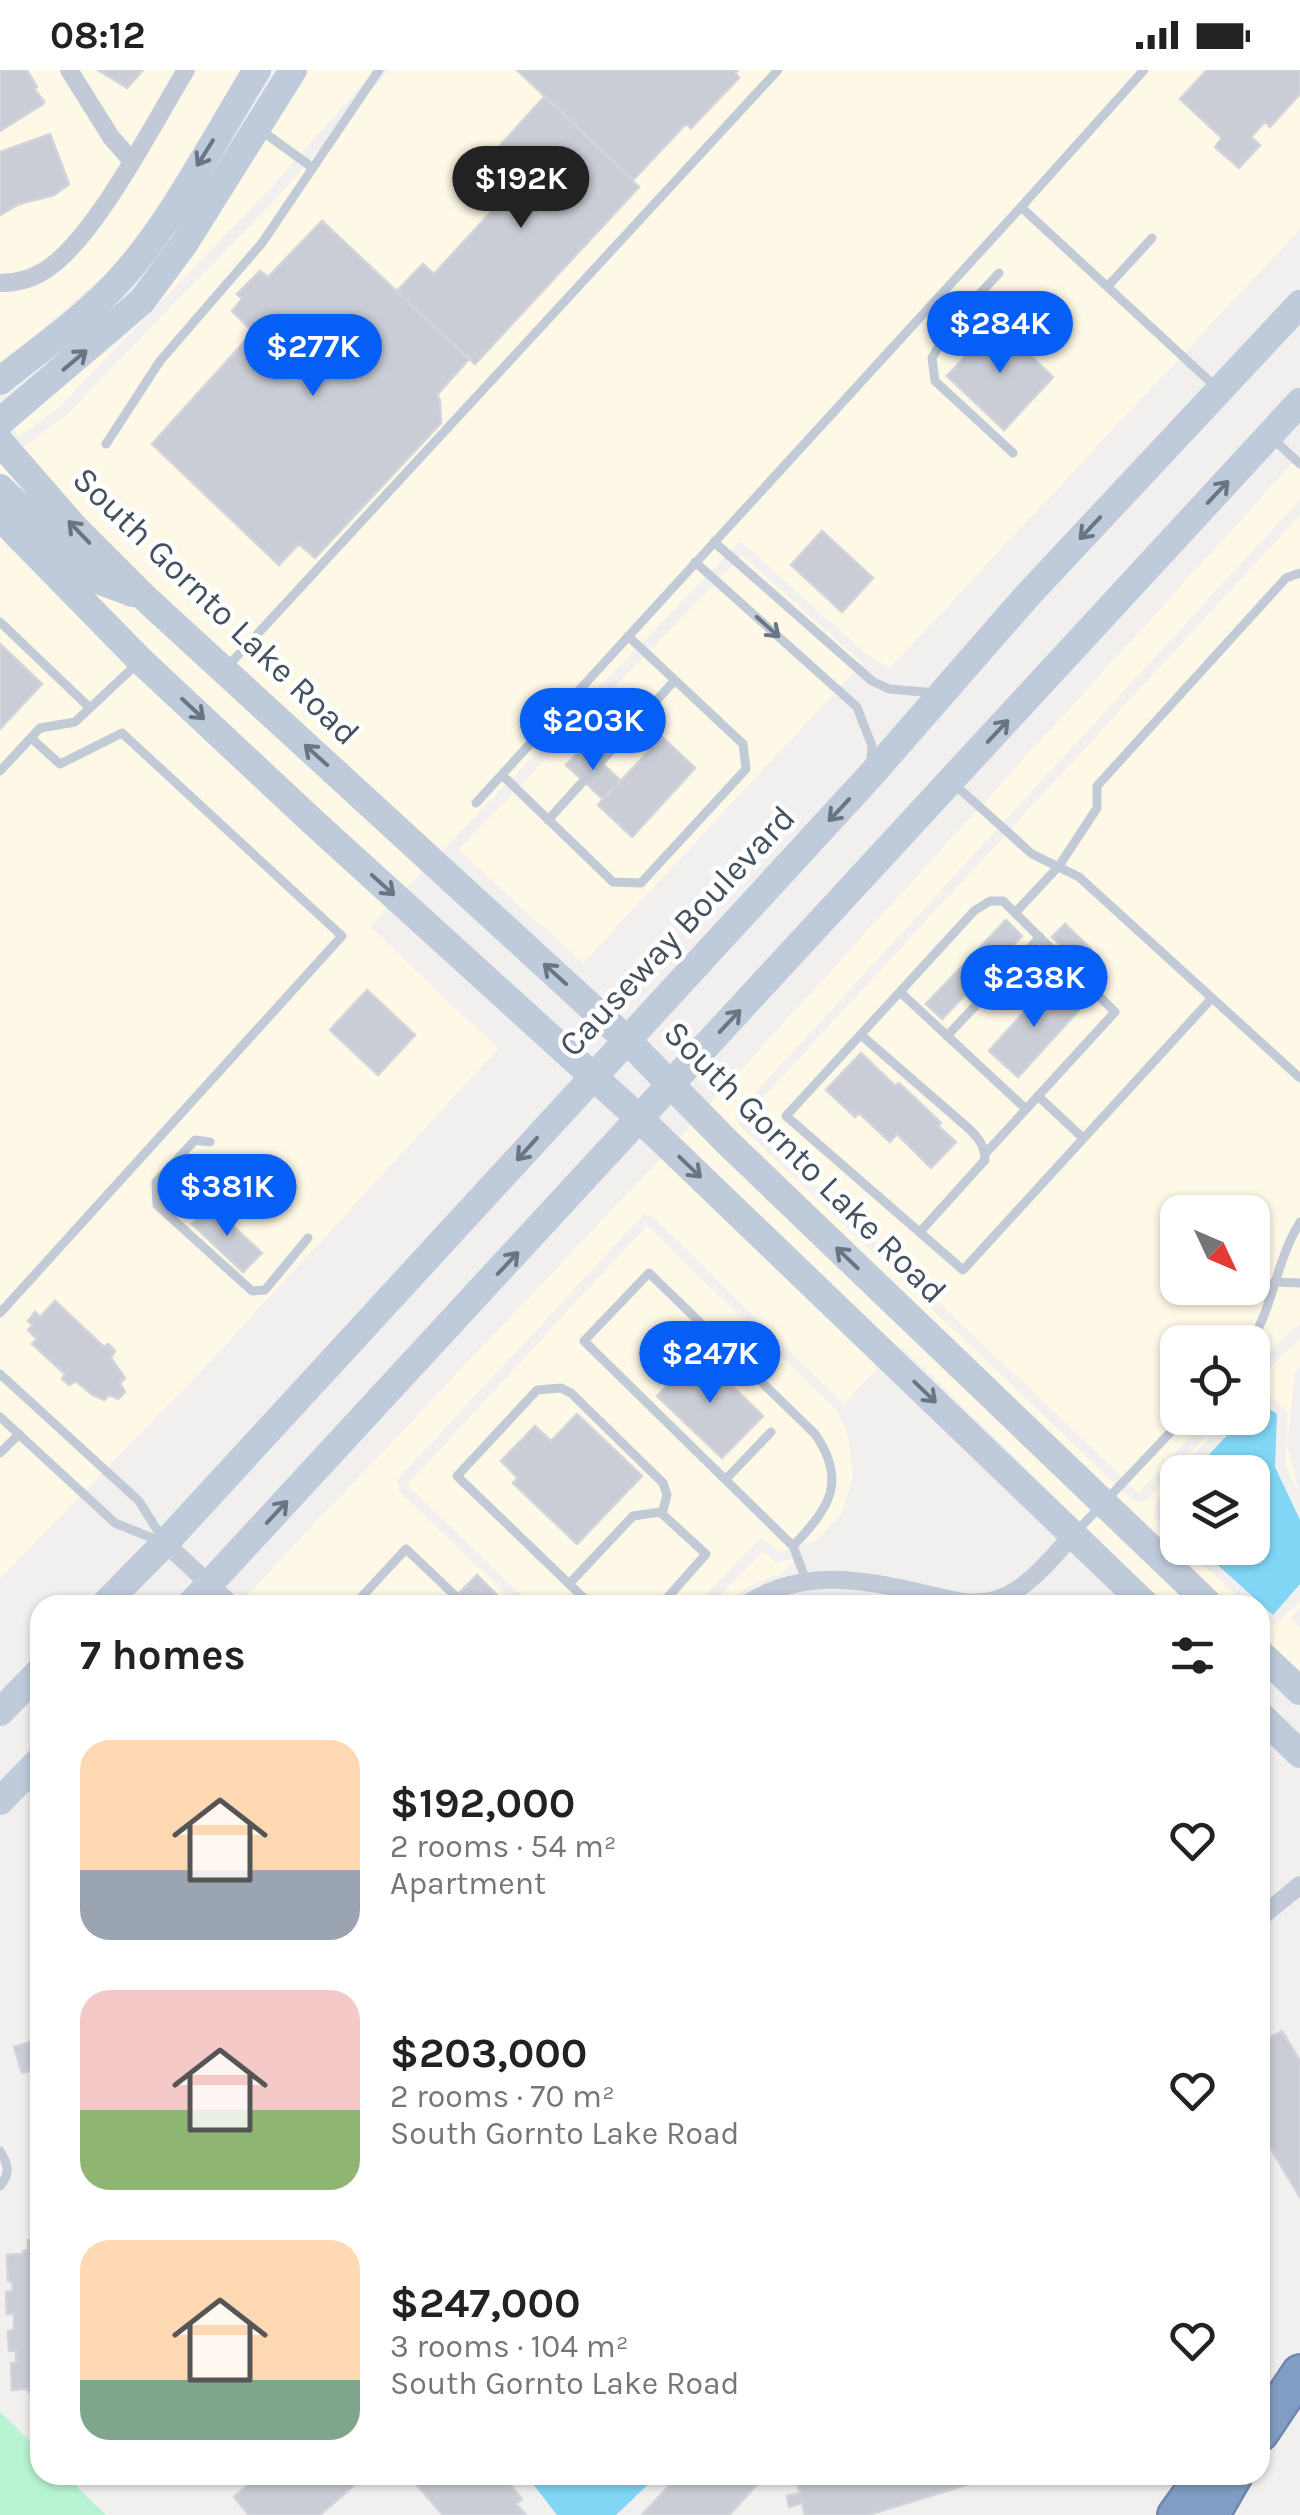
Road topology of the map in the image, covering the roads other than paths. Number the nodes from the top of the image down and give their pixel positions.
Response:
1 (69, 70) edge
2 (186, 70) edge
3 (257, 70) edge
4 (272, 70) edge
5 (293, 70) edge
6 (378, 70) edge
7 (778, 70) edge
8 (1144, 70) edge
9 (258, 127) junction
10 (131, 160) junction
11 (312, 168) junction
12 (1021, 207) junction
13 (1152, 238) dead end
14 (999, 272) dead end
15 (0, 283) edge
16 (1108, 286) junction
17 (1300, 304) edge
18 (0, 381) edge
19 (1219, 390) junction
20 (1300, 402) edge
21 (0, 422) edge
22 (1270, 436) junction
23 (0, 442) edge
24 (106, 444) dead end
25 (1013, 454) dead end
26 (1300, 464) edge
27 (0, 488) edge
28 (0, 517) edge
29 (714, 542) junction
30 (695, 562) junction
31 (1300, 574) edge
32 (144, 597) junction
33 (0, 622) edge
34 (628, 636) junction
35 (142, 660) junction
36 (224, 670) junction
37 (675, 680) junction
38 (944, 693) junction
39 (90, 708) junction
40 (31, 738) junction
41 (0, 771) edge
42 (502, 775) junction
43 (870, 776) junction
44 (952, 782) junction
45 (476, 803) dead end
46 (548, 820) junction
47 (1059, 866) junction
48 (1015, 912) junction
49 (1040, 937) junction
50 (900, 992) junction
51 (1212, 998) junction
52 (861, 1034) junction
53 (948, 1036) junction
54 (627, 1040) junction
55 (593, 1077) junction
56 (1300, 1078) edge
57 (672, 1085) junction
58 (1038, 1096) junction
59 (1026, 1110) junction
60 (640, 1119) junction
61 (1083, 1138) junction
62 (210, 1142) dead end
63 (985, 1154) junction
64 (1300, 1222) edge
65 (920, 1232) junction
66 (308, 1238) dead end
67 (1274, 1282) junction
68 (1300, 1283) edge
69 (0, 1313) edge
70 (1262, 1325) edge
71 (0, 1374) edge
72 (0, 1417) edge
73 (772, 1432) dead end
74 (19, 1434) junction
75 (1168, 1435) edge
76 (0, 1454) edge
77 (726, 1479) junction
78 (1103, 1503) junction
79 (662, 1514) junction
80 (1073, 1535) junction
81 (165, 1543) junction
82 (793, 1546) junction
83 (806, 1580) junction
84 (210, 1584) junction
85 (569, 1584) junction
86 (114, 1595) edge
87 (200, 1595) edge
88 (222, 1595) edge
89 (363, 1595) edge
90 (454, 1595) edge
91 (581, 1595) edge
92 (669, 1595) edge
93 (760, 1595) edge
94 (928, 1595) edge
95 (1011, 1595) edge
96 (1136, 1595) edge
97 (1200, 1595) edge
98 (1270, 1662) edge
99 (30, 1681) edge
100 (1300, 1691) edge
101 (0, 1712) edge
102 (1270, 1725) edge
103 (1300, 1754) edge
104 (30, 1770) edge
105 (0, 1801) edge
106 (1300, 1884) edge
107 (1270, 1910) edge
108 (0, 2151) edge
109 (0, 2186) edge
110 (1300, 2352) edge
111 (1300, 2373) edge
112 (1270, 2391) edge
113 (1270, 2419) edge
114 (1198, 2485) edge
115 (1228, 2485) edge
116 (1176, 2515) edge
117 (1211, 2515) edge

1 - 10 street
2 - 10 street
3 -> 18 street
4 - 9 street
5 - 9 street
6 - 11 lane
7 - 36 lane
8 - 12 lane
9 - 11 lane
21 -> 9 street
10 - 15 street
11 - 24 lane
12 - 16 lane
12 - 29 lane
13 - 16 lane
14 - 25 lane
16 - 19 lane
17 - 19 street, Causeway Boulevard
19 -> 38 street, Causeway Boulevard
20 - 22 street
22 - 26 lane
44 -> 22 street
32 -> 23 street, South Gornto Lake Road
27 - 32 street
28 - 35 street
29 - 30 lane
29 - 38 lane
30 - 34 lane
30 -> 43 lane
31 - 47 lane
32 - 36 street, South Gornto Lake Road
33 - 39 lane
34 - 37 lane
34 - 42 lane
35 - 39 lane
35 -> 55 street
54 -> 36 street, South Gornto Lake Road
37 - 46 lane
37 - 46 lane
38 - 43 street, Causeway Boulevard
39 - 40 lane
40 - 41 lane
40 - 69 lane
42 - 45 lane
42 - 46 lane
43 -> 54 street, Causeway Boulevard
44 - 47 lane
57 -> 44 street
47 - 48 lane
47 - 51 lane
48 - 49 lane
48 - 50 lane
49 - 53 lane
49 - 58 lane
50 - 52 lane
50 - 53 lane
51 - 56 lane
51 - 61 lane
52 - 63 lane
52 - 65 lane
53 - 59 lane
54 - 55 street, Causeway Boulevard
54 - 57 street, South Gornto Lake Road
55 - 60 street
55 -> 81 street, Causeway Boulevard
57 - 60 street
78 -> 57 street, South Gornto Lake Road
58 - 59 lane
58 - 61 lane
59 - 63 lane
60 -> 80 street
84 -> 60 street
61 - 65 lane
62 - 66 lane
63 - 65 lane
64 - 67 lane
67 - 68 lane
67 - 70 lane
71 - 81 lane
72 - 74 lane
73 - 77 lane
74 - 76 lane
74 - 81 lane
75 - 78 lane
77 - 82 lane
77 - 82 lane
78 - 80 lane
78 - 97 street, South Gornto Lake Road
79 - 85 lane
79 - 85 lane
79 - 92 lane
80 - 95 street
80 - 96 street
81 - 84 street
81 - 86 street, Causeway Boulevard
82 - 83 lane
83 - 93 street
83 - 94 street
84 - 87 street
84 - 88 street
85 - 91 lane
89 - 90 lane
98 - 100 street
99 - 101 street
102 - 103 street
104 - 105 street
106 - 107 street
108 - 109 lane
110 - 112 highway
111 - 113 highway
114 - 116 highway
115 - 117 highway

